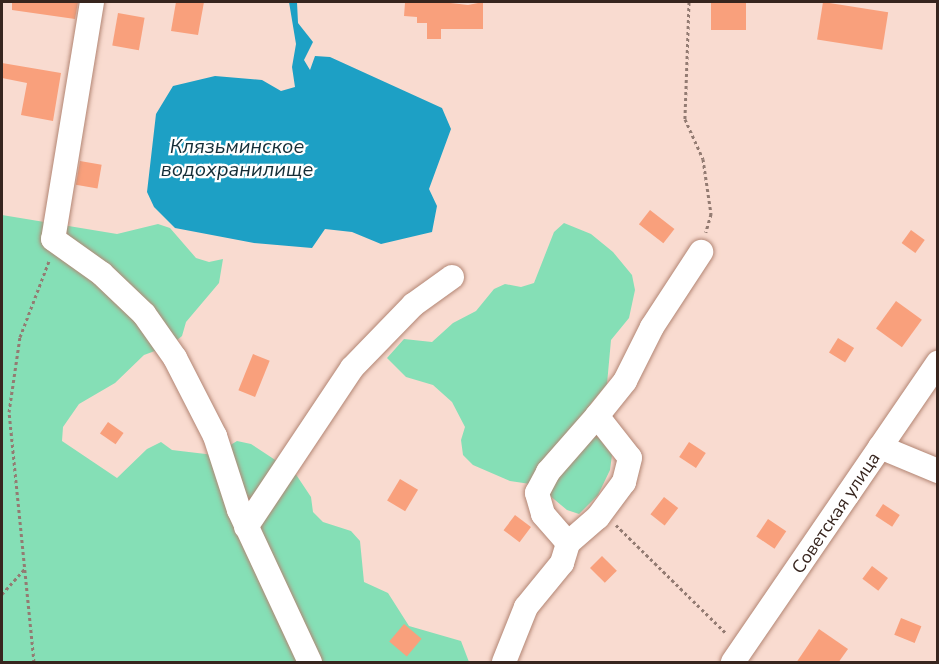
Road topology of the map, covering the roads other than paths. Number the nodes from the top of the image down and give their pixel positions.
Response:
1 (92, 2) edge
2 (701, 252) road end
3 (452, 277) dead end
4 (938, 363) edge
5 (597, 416) junction
6 (880, 447) junction
7 (938, 471) edge
8 (246, 526) junction
9 (568, 543) junction
10 (740, 653) edge
11 (310, 663) edge
12 (504, 663) edge

1 - 8 street
2 - 5 street
3 - 8 street
4 - 6 street, Советская улица
5 - 9 street
5 - 9 street
6 - 7 street
6 - 10 street, Советская улица
8 - 11 street
9 - 12 street

